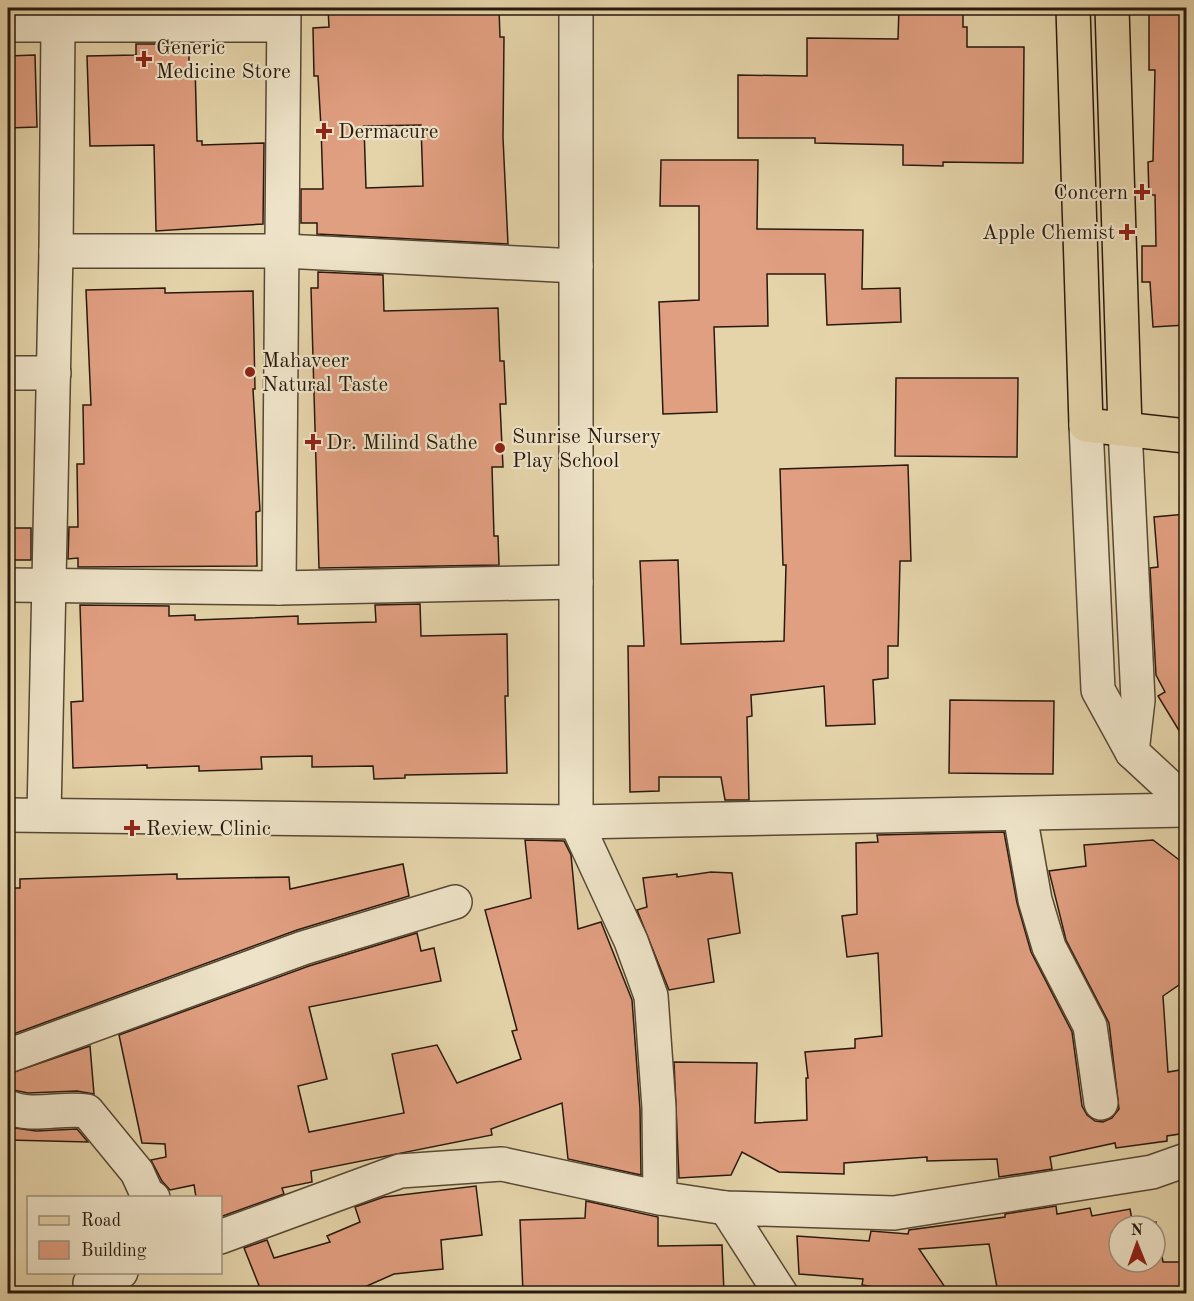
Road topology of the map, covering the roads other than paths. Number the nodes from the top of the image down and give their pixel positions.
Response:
1 (576, 8) edge
2 (1073, 8) edge
3 (1112, 8) edge
4 (283, 16) edge
5 (8, 25) edge
6 (58, 25) junction
7 (284, 251) junction
8 (56, 252) junction
9 (576, 266) junction
10 (54, 373) junction
11 (8, 374) edge
12 (1086, 425) junction
13 (1125, 429) junction
14 (1186, 436) edge
15 (576, 582) junction
16 (8, 585) edge
17 (49, 585) junction
18 (279, 588) junction
19 (1132, 752) junction
20 (1186, 802) edge
21 (1186, 810) edge
22 (8, 815) edge
23 (44, 815) junction
24 (1020, 815) junction
25 (576, 822) junction
26 (455, 902) dead end
27 (8, 1056) edge
28 (1101, 1102) dead end
29 (8, 1107) edge
30 (1186, 1160) edge
31 (151, 1196) edge
32 (660, 1198) junction
33 (726, 1208) junction
34 (222, 1236) edge
35 (115, 1274) edge
36 (90, 1283) dead end
37 (781, 1293) edge

1 - 9 street
2 - 12 main road
3 - 13 main road
4 - 6 street
4 - 7 street
5 - 6 street
6 - 8 street
7 - 8 street
7 - 9 street
7 - 18 street
8 - 10 street
9 - 15 street
10 - 11 street
10 - 17 street
12 - 13 main road
12 - 19 street
13 - 14 main road
13 - 19 street
15 - 18 street
15 - 25 street
16 - 17 street
17 - 18 street
17 - 23 street
19 - 20 street
21 - 24 street
22 - 23 street
23 - 25 street
24 - 25 street
24 - 28 street
25 - 32 street
26 - 27 street
29 - 31 street
30 - 33 street
32 - 33 street
32 - 34 street
33 - 37 street
35 - 36 street

